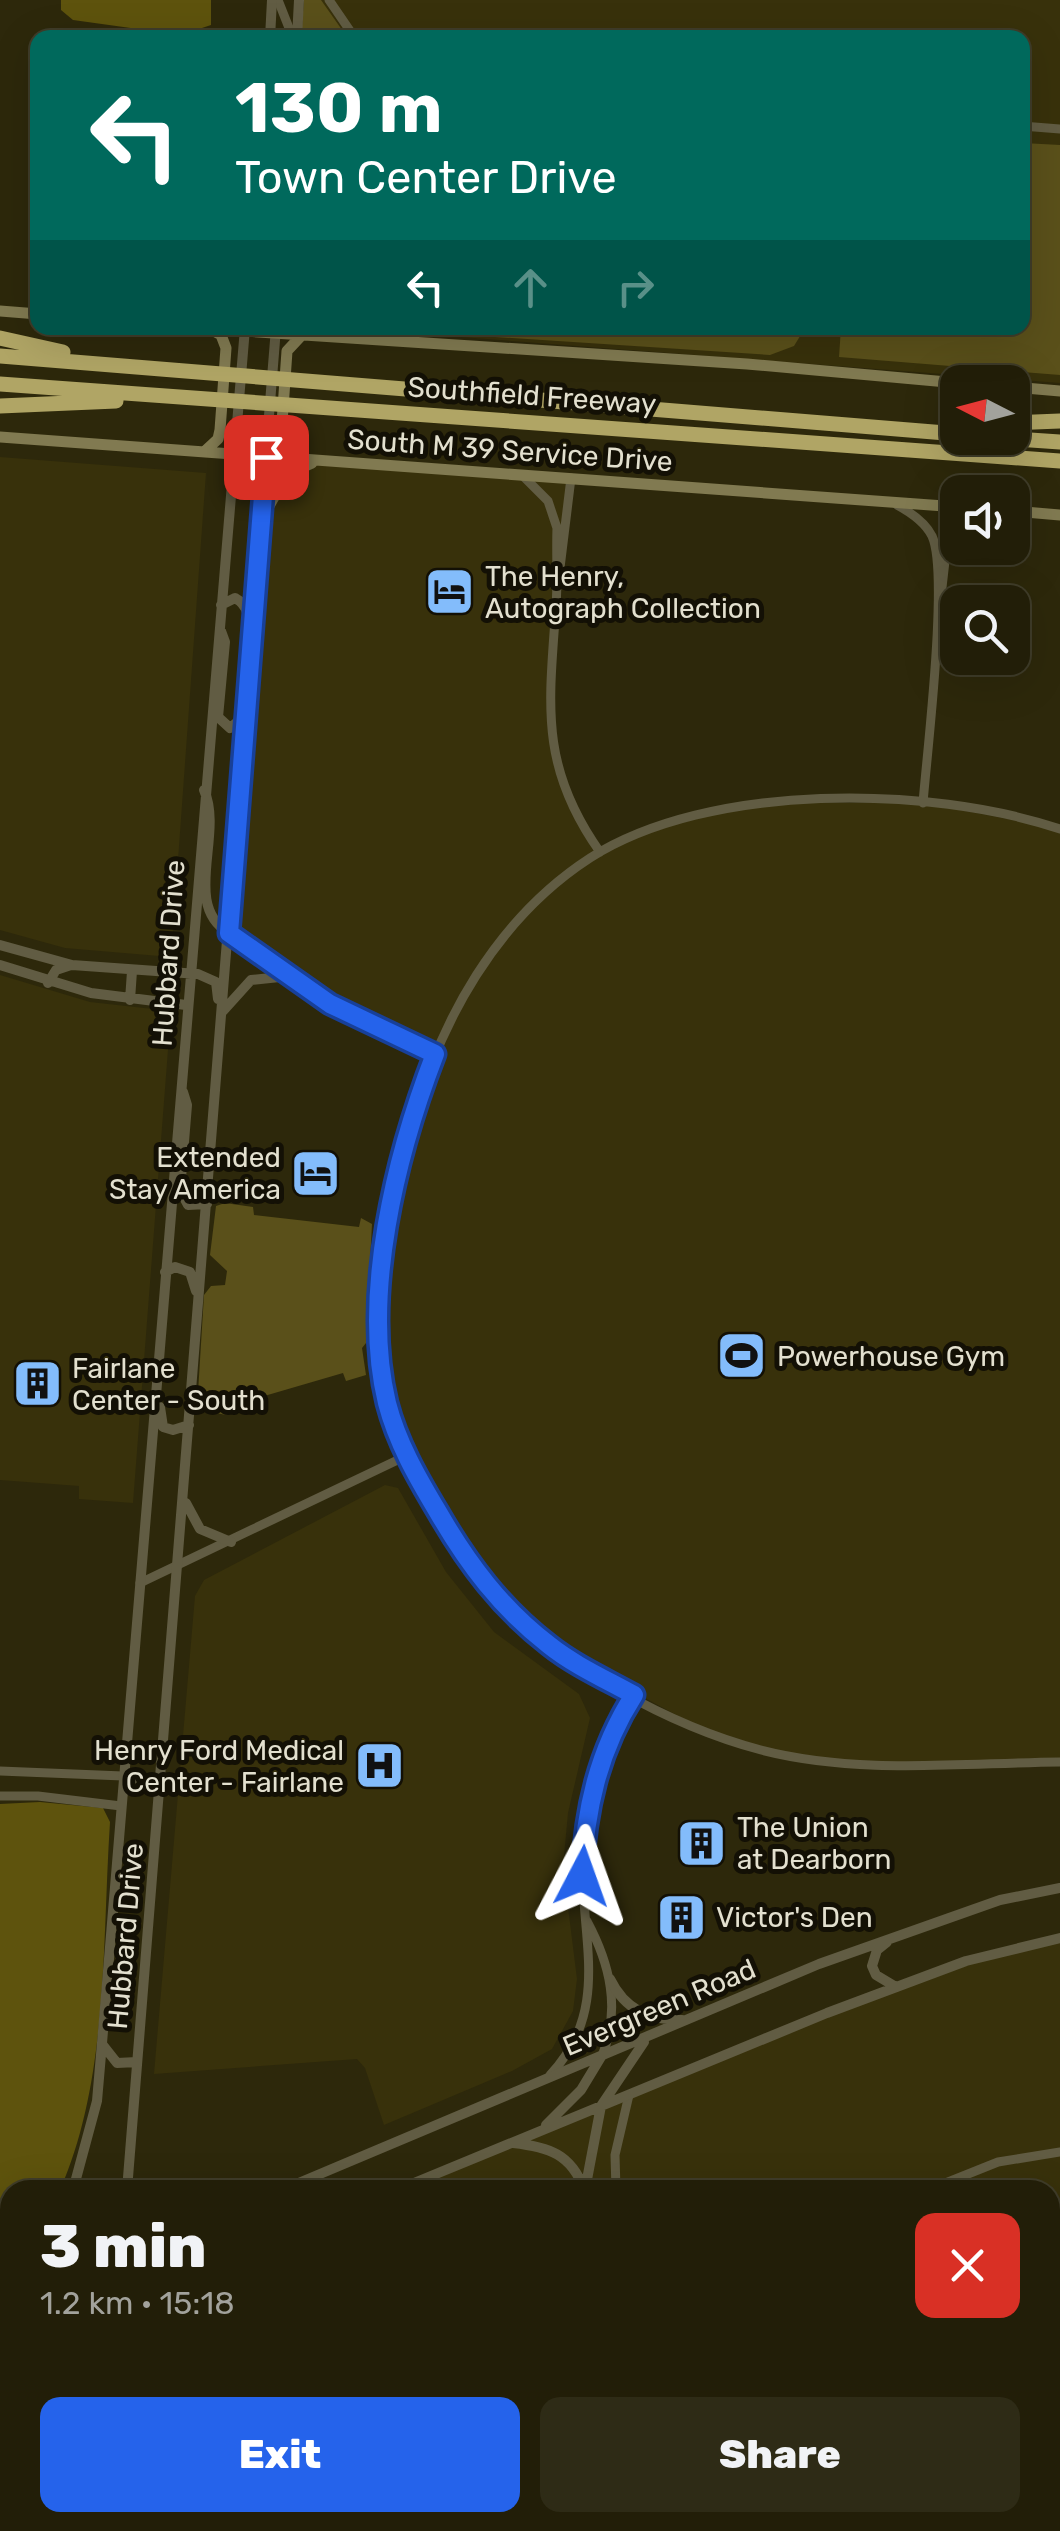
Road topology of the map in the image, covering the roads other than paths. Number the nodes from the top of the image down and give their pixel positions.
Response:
1 (275, 0) edge
2 (299, 0) edge
3 (329, 0) edge
4 (271, 30) edge
5 (291, 30) edge
6 (296, 30) edge
7 (350, 30) edge
8 (1030, 127) edge
9 (1060, 129) edge
10 (0, 309) edge
11 (30, 313) edge
12 (221, 335) edge
13 (244, 335) edge
14 (277, 335) edge
15 (296, 335) edge
16 (301, 336) junction
17 (0, 338) edge
18 (281, 351) junction
19 (0, 356) edge
20 (106, 362) junction
21 (940, 382) edge
22 (0, 384) edge
23 (1030, 389) edge
24 (1060, 391) edge
25 (163, 396) junction
26 (0, 406) edge
27 (1060, 420) edge
28 (1030, 421) edge
29 (837, 422) junction
30 (940, 423) edge
31 (940, 432) edge
32 (0, 437) edge
33 (274, 437) junction
34 (1030, 440) edge
35 (1060, 442) edge
36 (204, 452) junction
37 (235, 455) junction
38 (266, 457) junction
39 (298, 460) junction
40 (320, 461) junction
41 (1060, 463) edge
42 (524, 477) junction
43 (572, 478) junction
44 (890, 502) junction
45 (940, 506) edge
46 (1030, 512) edge
47 (1060, 515) edge
48 (263, 517) junction
49 (944, 565) edge
50 (558, 578) junction
51 (221, 605) junction
52 (219, 625) junction
53 (936, 633) junction
54 (252, 656) junction
55 (248, 713) junction
56 (204, 789) junction
57 (923, 803) junction
58 (1060, 829) edge
59 (600, 852) junction
60 (229, 933) junction
61 (0, 945) edge
62 (23, 953) junction
63 (0, 965) edge
64 (72, 965) junction
65 (132, 971) junction
66 (16, 972) junction
67 (188, 976) junction
68 (290, 976) junction
69 (48, 982) junction
70 (130, 1000) junction
71 (186, 1005) junction
72 (222, 1012) junction
73 (435, 1054) junction
74 (180, 1087) junction
75 (214, 1115) junction
76 (207, 1204) junction
77 (165, 1272) junction
78 (160, 1332) junction
79 (197, 1341) junction
80 (189, 1425) junction
81 (406, 1456) junction
82 (184, 1492) junction
83 (231, 1542) junction
84 (178, 1565) junction
85 (140, 1583) junction
86 (634, 1695) junction
87 (1060, 1762) edge
88 (5, 1771) edge
89 (123, 1776) junction
90 (158, 1794) junction
91 (5, 1796) edge
92 (121, 1806) junction
93 (1060, 1888) edge
94 (584, 1914) junction
95 (892, 1938) junction
96 (1060, 1938) edge
97 (610, 1979) junction
98 (896, 1987) junction
99 (693, 2019) junction
100 (648, 2038) junction
101 (102, 2043) junction
102 (602, 2056) junction
103 (138, 2062) junction
104 (548, 2078) junction
105 (629, 2096) junction
106 (600, 2106) junction
107 (538, 2132) junction
108 (512, 2142) junction
109 (1060, 2152) edge
110 (76, 2180) edge
111 (128, 2180) edge
112 (315, 2180) edge
113 (421, 2180) edge
114 (581, 2180) edge
115 (587, 2180) edge
116 (616, 2180) edge
117 (953, 2180) edge

1 - 4 street
1 - 5 street
2 - 6 street
3 - 7 street
8 - 9 street
10 - 11 main road
12 - 36 main road
13 - 37 street, Hubbard Drive
14 - 18 street
15 - 16 main road
16 - 18 main road
16 - 21 main road
17 - 20 highway
18 - 33 main road
19 - 20 highway, Southfield Freeway
20 - 29 highway, Southfield Freeway
22 - 25 highway, Southfield Freeway
23 - 24 main road
25 - 26 highway
25 - 41 highway, Southfield Freeway
27 - 28 highway
29 - 30 highway
29 - 31 highway, Southfield Freeway
32 - 36 main road, South M 39 Service Drive
33 - 38 street, Hubbard Drive
33 - 39 main road
34 - 35 highway
36 - 37 main road, South M 39 Service Drive
37 - 38 main road, South M 39 Service Drive
37 - 51 street, Hubbard Drive
38 - 39 main road, South M 39 Service Drive
38 - 48 street, Hubbard Drive
39 - 40 main road, South M 39 Service Drive
40 - 42 main road, South M 39 Service Drive
40 - 48 main road
42 - 43 main road, South M 39 Service Drive
42 - 50 street
43 - 44 main road, South M 39 Service Drive
43 - 50 street
44 - 45 main road, South M 39 Service Drive
44 - 53 street
46 - 47 main road
48 - 54 street, Hubbard Drive
49 - 53 street
50 - 59 street
51 - 52 street, Hubbard Drive
51 - 54 street
52 - 55 street
52 - 56 street, Hubbard Drive
53 - 57 street
54 - 55 street, Hubbard Drive
55 - 60 street, Hubbard Drive
56 - 60 street
56 - 67 street, Hubbard Drive
57 - 58 street
57 - 59 street
59 - 73 street
60 - 68 street
60 - 72 street, Hubbard Drive
61 - 62 street
62 - 64 street
62 - 66 street
63 - 66 street
64 - 65 street
64 - 69 street
65 - 67 street
65 - 70 street
66 - 69 street
67 - 71 street, Hubbard Drive
67 - 75 street
68 - 72 street
68 - 73 street
69 - 70 street
70 - 71 street
71 - 74 street, Hubbard Drive
72 - 75 street, Hubbard Drive
73 - 81 street
74 - 76 street
74 - 77 street, Hubbard Drive
75 - 76 street, Hubbard Drive
76 - 79 street, Hubbard Drive
77 - 78 street, Hubbard Drive
77 - 79 street
78 - 80 street
78 - 85 street, Hubbard Drive
79 - 80 street, Hubbard Drive
80 - 82 street, Hubbard Drive
81 - 83 street
81 - 86 street
82 - 83 street
82 - 84 street, Hubbard Drive
83 - 84 street
84 - 85 street
84 - 90 street, Hubbard Drive
85 - 89 street, Hubbard Drive
86 - 87 street
86 - 94 street
88 - 89 street
88 - 91 street
89 - 90 street
89 - 92 street, Hubbard Drive
90 - 103 street, Hubbard Drive
91 - 92 street
92 - 101 street, Hubbard Drive
93 - 95 street, Evergreen Road
94 - 97 street
94 - 104 street
95 - 98 street
95 - 99 street, Evergreen Road
96 - 98 street
97 - 99 street
97 - 102 street
98 - 105 street
99 - 100 street, Evergreen Road
100 - 102 street, Evergreen Road
100 - 106 street
101 - 103 street
101 - 110 street, Hubbard Drive
102 - 104 street, Evergreen Road
102 - 107 street
103 - 111 street, Hubbard Drive
104 - 112 street, Evergreen Road
105 - 106 street
105 - 116 street
106 - 107 street
106 - 115 street
107 - 108 street
108 - 113 street
108 - 114 street
109 - 117 street

